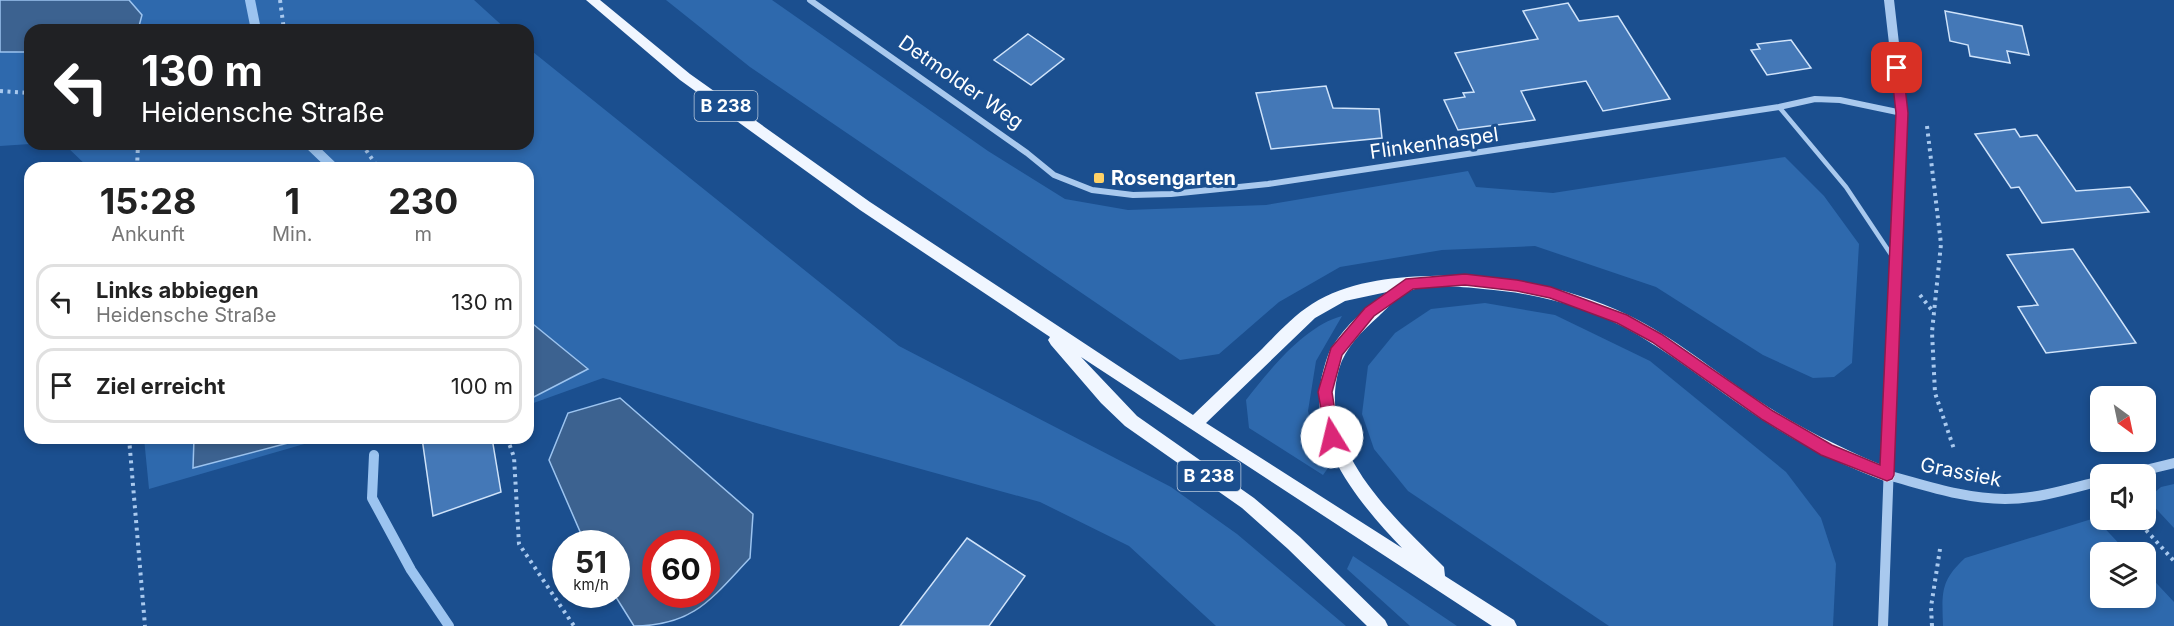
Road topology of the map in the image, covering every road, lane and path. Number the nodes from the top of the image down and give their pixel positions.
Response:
1 (280, 0) edge
2 (592, 0) edge
3 (810, 0) edge
4 (1889, 0) edge
5 (283, 24) edge
6 (0, 91) edge
7 (24, 93) edge
8 (1779, 107) junction
9 (1902, 113) junction
10 (1092, 190) joint
11 (1897, 263) junction
12 (1410, 283) junction
13 (1043, 324) junction
14 (1194, 424) junction
15 (130, 444) edge
16 (509, 444) edge
17 (1954, 449) dead end
18 (2174, 463) edge
19 (2156, 467) edge
20 (1887, 475) junction
21 (2090, 483) edge
22 (2146, 530) edge
23 (1940, 549) dead end
24 (2174, 561) edge
25 (1459, 594) junction
26 (145, 626) edge
27 (574, 626) edge
28 (1379, 626) edge
29 (1508, 626) edge
30 (1883, 626) edge
31 (1932, 626) edge

1 - 5 path
2 - 13 main road, B 238
3 - 10 street, Detmolder Weg
4 - 9 street
6 - 7 path
8 - 9 street, Flinkenhaspel
8 - 10 street, Flinkenhaspel
8 - 11 lane
9 - 11 street
9 - 17 path
11 - 20 street
12 - 14 main road
12 - 20 main road
12 - 25 main road
13 - 14 main road, B 238
13 - 28 main road, B 238
14 - 25 main road, B 238
15 - 26 path
16 - 27 path
18 - 19 street
20 - 21 street, Grassiek
20 - 30 street
22 - 24 path
23 - 31 path
25 - 29 main road, B 238

